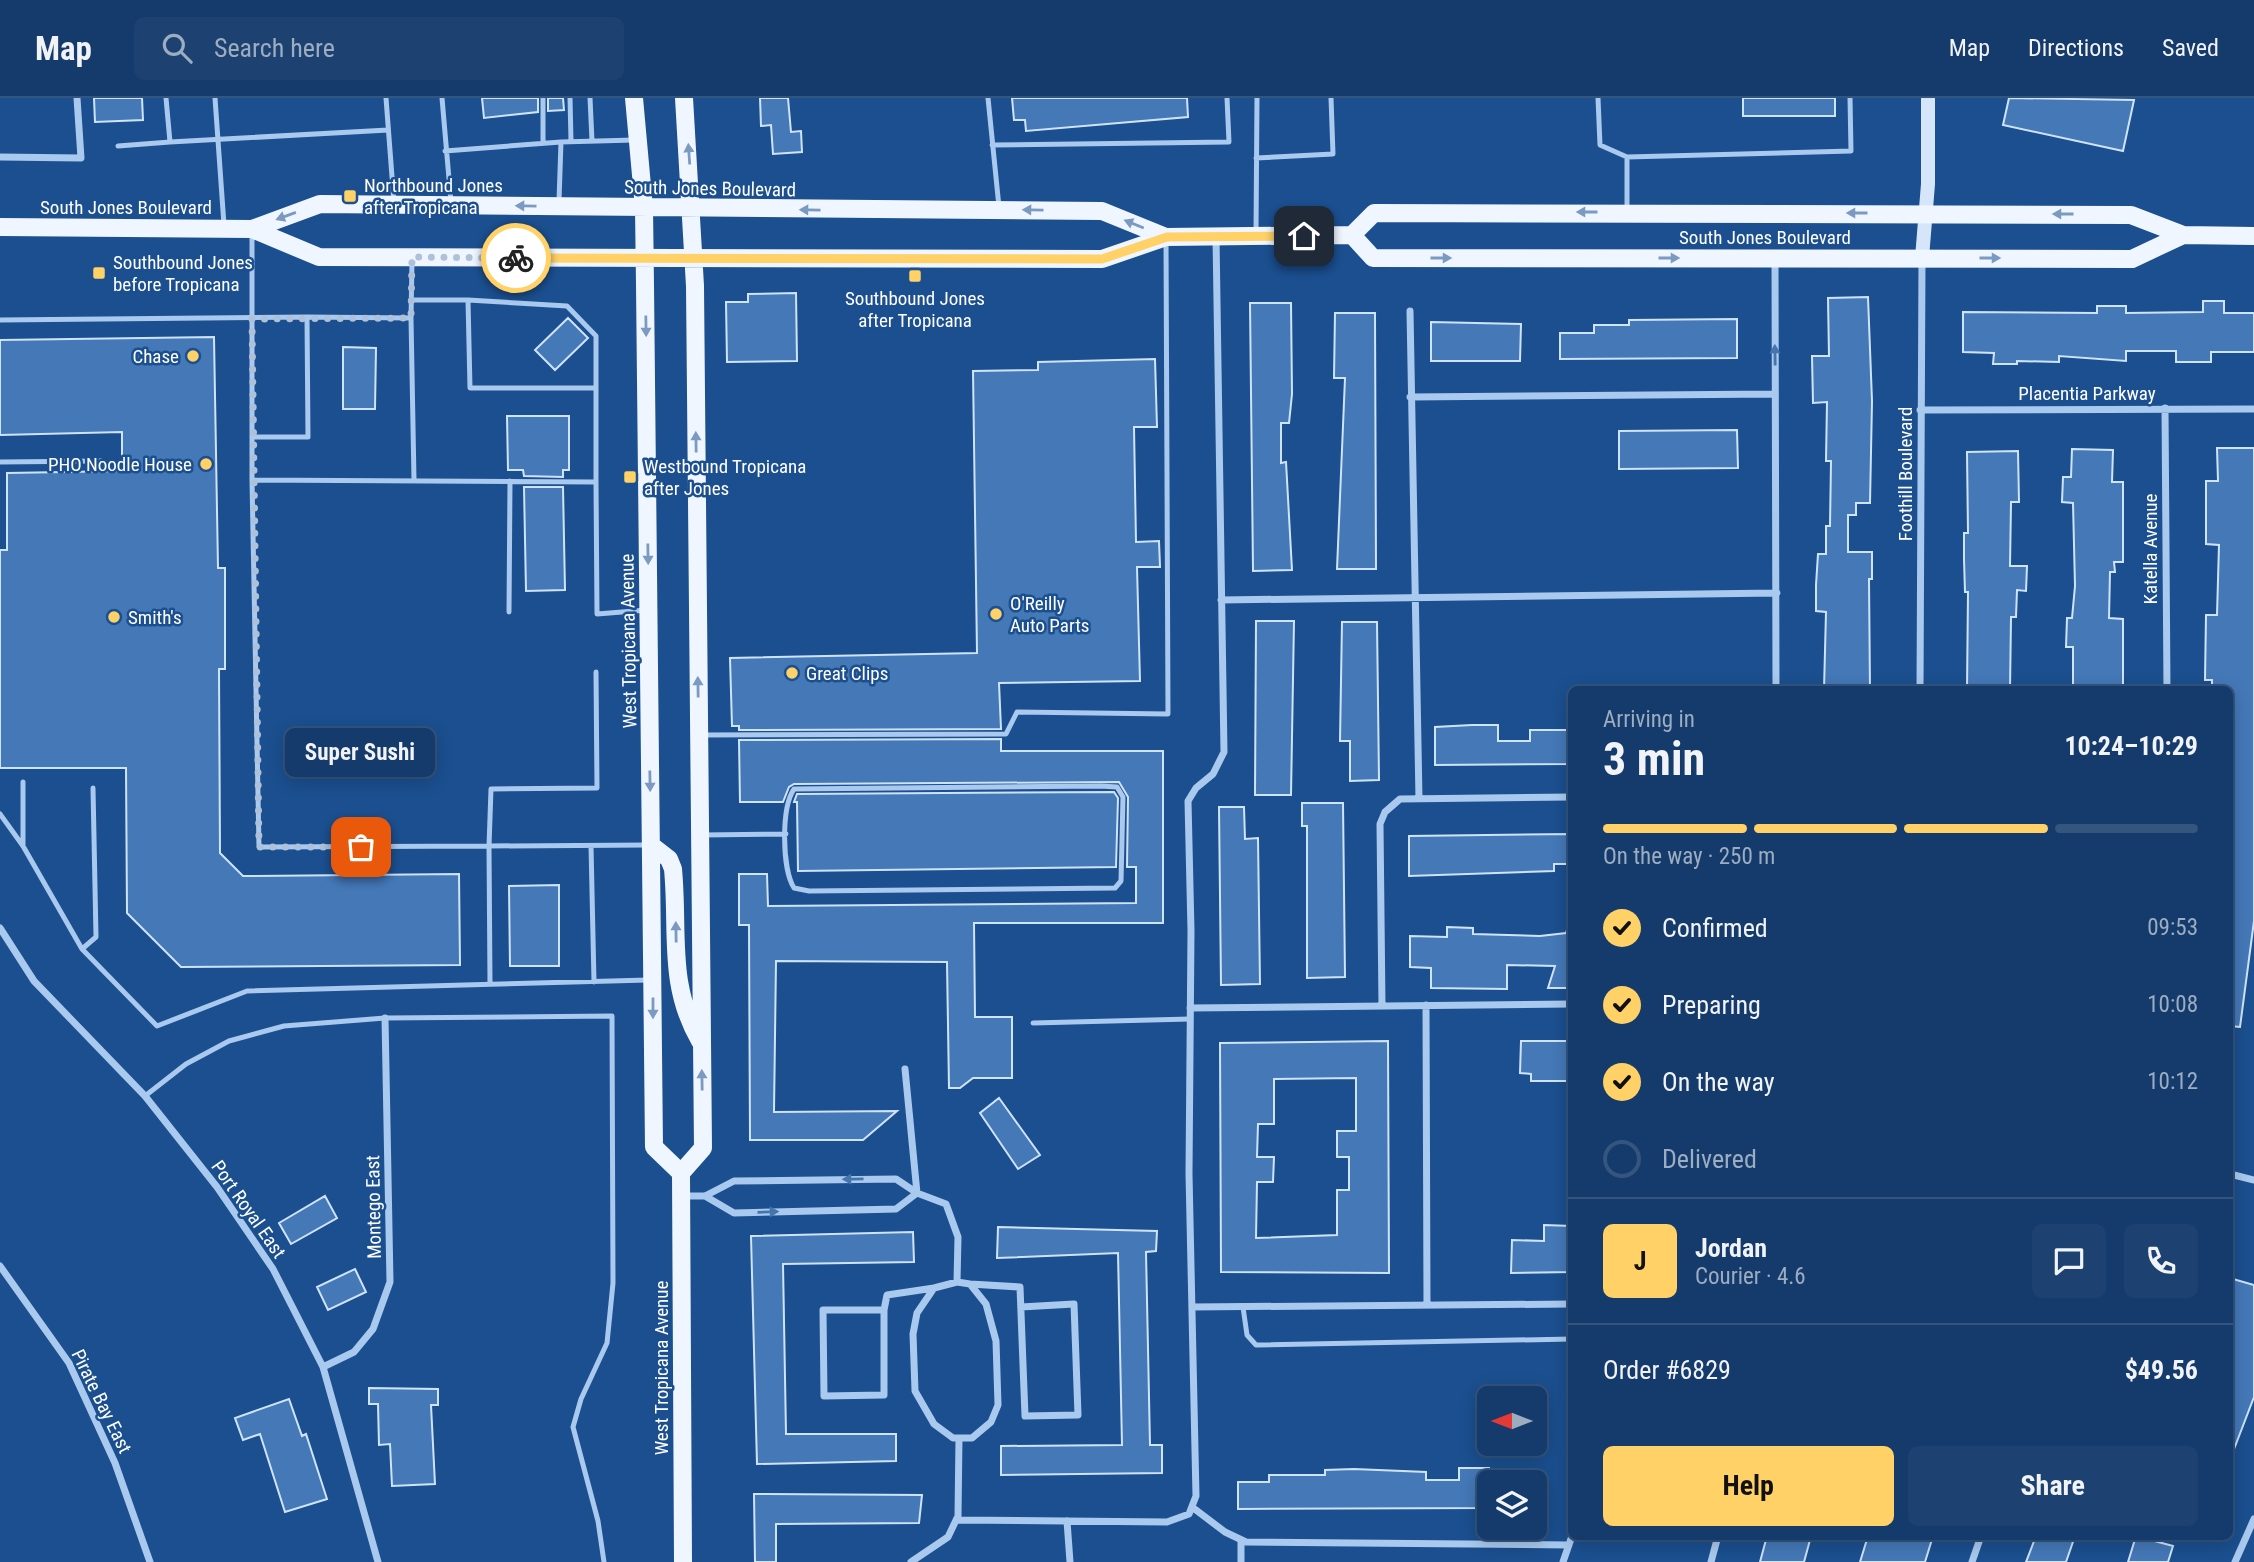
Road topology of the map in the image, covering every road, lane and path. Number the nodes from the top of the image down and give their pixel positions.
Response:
1 (77, 98) edge
2 (166, 98) edge
3 (215, 98) edge
4 (386, 98) edge
5 (442, 98) edge
6 (543, 98) edge
7 (570, 98) edge
8 (590, 98) edge
9 (634, 98) edge
10 (684, 98) edge
11 (988, 98) edge
12 (1227, 98) edge
13 (1257, 98) edge
14 (1331, 98) edge
15 (1598, 98) edge
16 (1850, 98) edge
17 (1928, 98) edge
18 (388, 130) junction
19 (218, 139) junction
20 (637, 139) junction
21 (570, 141) junction
22 (592, 141) junction
23 (170, 142) junction
24 (561, 142) junction
25 (543, 143) junction
26 (992, 145) junction
27 (118, 146) dead end
28 (445, 151) junction
29 (0, 157) edge
30 (1627, 157) junction
31 (1256, 158) junction
32 (394, 205) junction
33 (451, 205) junction
34 (559, 207) junction
35 (644, 208) junction
36 (692, 209) junction
37 (999, 210) junction
38 (1627, 212) junction
39 (1926, 214) junction
40 (0, 227) edge
41 (224, 229) junction
42 (252, 229) junction
43 (1352, 235) junction
44 (2183, 235) junction
45 (1216, 236) junction
46 (1255, 236) junction
47 (2254, 236) edge
48 (1167, 237) junction
49 (412, 257) junction
50 (644, 258) junction
51 (694, 258) junction
52 (1775, 258) junction
53 (1922, 258) junction
54 (411, 300) junction
55 (468, 300) junction
56 (1410, 311) dead end
57 (307, 317) junction
58 (411, 318) junction
59 (252, 319) junction
60 (0, 320) edge
61 (595, 388) junction
62 (1775, 394) junction
63 (1410, 397) junction
64 (2165, 408) junction
65 (2254, 409) edge
66 (1920, 410) junction
67 (252, 437) junction
68 (101, 461) dead end
69 (0, 463) edge
70 (252, 480) junction
71 (414, 480) junction
72 (510, 481) junction
73 (596, 482) junction
74 (1777, 593) junction
75 (1414, 599) junction
76 (1221, 600) junction
77 (649, 610) junction
78 (509, 612) dead end
79 (596, 672) dead end
80 (1776, 686) edge
81 (1920, 686) edge
82 (2167, 686) edge
83 (699, 736) junction
84 (23, 782) dead end
85 (93, 788) dead end
86 (1568, 797) edge
87 (1419, 799) junction
88 (0, 814) edge
89 (786, 834) junction
90 (700, 835) junction
91 (651, 845) junction
92 (23, 846) junction
93 (489, 846) junction
94 (591, 846) junction
95 (0, 929) edge
96 (82, 949) junction
97 (653, 980) junction
98 (594, 982) junction
99 (490, 984) junction
100 (1568, 1004) edge
101 (1426, 1005) junction
102 (1382, 1006) junction
103 (1190, 1008) junction
104 (385, 1018) junction
105 (1190, 1019) junction
106 (1033, 1023) dead end
107 (702, 1044) junction
108 (905, 1069) dead end
109 (145, 1096) junction
110 (681, 1173) junction
111 (2233, 1175) edge
112 (2254, 1180) edge
113 (917, 1193) junction
114 (681, 1196) junction
115 (705, 1196) junction
116 (0, 1266) edge
117 (957, 1282) junction
118 (970, 1284) junction
119 (934, 1288) junction
120 (1568, 1304) edge
121 (1427, 1305) junction
122 (1021, 1307) junction
123 (1192, 1307) junction
124 (1243, 1307) junction
125 (884, 1310) junction
126 (1568, 1339) edge
127 (323, 1367) junction
128 (959, 1438) junction
129 (1192, 1507) junction
130 (2254, 1519) edge
131 (957, 1520) junction
132 (1067, 1521) junction
133 (2252, 1530) edge
134 (1241, 1540) junction
135 (1571, 1540) edge
136 (1717, 1540) edge
137 (1980, 1540) edge
138 (1569, 1545) junction
139 (150, 1562) edge
140 (378, 1562) edge
141 (604, 1562) edge
142 (683, 1562) edge
143 (911, 1562) edge
144 (1070, 1562) edge
145 (1241, 1562) edge
146 (1563, 1562) edge
147 (1710, 1562) edge
148 (1972, 1562) edge
149 (2235, 1562) edge

1 - 29 street
2 - 23 lane
3 - 19 lane
4 - 18 lane
5 - 28 lane
6 - 25 lane
7 - 21 lane
8 - 22 lane
9 - 20 main road, West Tropicana Avenue
36 -> 10 main road
11 - 26 lane
12 - 26 lane
13 - 31 lane
14 - 31 lane
15 - 30 lane
16 - 30 lane
17 - 39 street
18 - 19 lane
18 - 32 lane
19 - 23 lane
19 - 41 lane
20 - 22 lane
20 - 35 main road, West Tropicana Avenue
21 - 22 lane
21 - 24 lane
23 - 27 lane
24 - 25 lane
24 - 34 lane
25 - 28 lane
26 - 37 lane
28 - 33 lane
30 - 38 lane
31 - 46 lane
32 - 33 main road, South Jones Boulevard
32 -> 42 main road, South Jones Boulevard
34 -> 33 main road, South Jones Boulevard
34 - 35 main road, South Jones Boulevard
35 - 36 main road, South Jones Boulevard
35 - 50 main road, West Tropicana Avenue
37 -> 36 main road, South Jones Boulevard
36 - 51 main road
48 -> 37 main road, South Jones Boulevard
39 -> 38 main road, South Jones Boulevard
38 -> 43 main road, South Jones Boulevard
44 -> 39 main road, South Jones Boulevard
39 - 53 street
40 - 41 main road, South Jones Boulevard
41 - 42 main road, South Jones Boulevard
42 - 49 main road, South Jones Boulevard
42 - 59 lane
43 - 46 main road, South Jones Boulevard
43 -> 52 main road, South Jones Boulevard
44 - 47 main road, South Jones Boulevard
53 -> 44 main road, South Jones Boulevard
45 - 46 main road, South Jones Boulevard
45 - 48 main road, South Jones Boulevard
45 - 76 street
48 - 51 main road, South Jones Boulevard
48 - 83 lane
49 - 50 main road, South Jones Boulevard
49 - 54 lane
50 - 51 main road, South Jones Boulevard
50 -> 77 main road, West Tropicana Avenue
83 -> 51 main road
52 - 53 main road, South Jones Boulevard
62 -> 52 street
53 - 66 street, Foothill Boulevard
54 - 55 lane
54 - 58 lane
55 - 61 lane
55 - 61 lane
56 - 63 street
57 - 58 lane
57 - 59 lane
57 - 67 lane
58 - 71 lane
59 - 60 lane
59 - 67 lane
61 - 73 lane
62 - 63 street
62 - 74 street
63 - 75 street
64 - 65 street, Placentia Parkway
64 - 66 street, Placentia Parkway
64 - 82 street, Katella Avenue
66 - 81 street, Foothill Boulevard
67 - 70 lane
68 - 69 lane
70 - 71 lane
70 - 93 lane
71 - 72 lane
72 - 73 lane
72 - 78 lane
73 - 77 lane
74 - 75 street
74 - 80 street
75 - 76 street
75 - 87 street
76 - 103 street
77 -> 91 main road, West Tropicana Avenue
79 - 93 lane
83 - 90 main road
84 - 92 lane
85 - 96 lane
86 - 87 street
87 - 102 street
88 - 92 lane
89 - 89 lane
89 - 90 lane
90 - 107 main road
91 - 94 lane
91 - 97 main road, West Tropicana Avenue
107 -> 91 main road
92 - 96 lane
93 - 94 lane
93 - 99 lane
94 - 98 lane
95 - 109 street, Port Royal East
96 - 99 lane
97 - 98 lane
97 -> 110 main road, West Tropicana Avenue
98 - 99 lane
100 - 101 street
101 - 102 street
101 - 121 street
102 - 103 street
103 - 105 street
104 - 109 lane
104 - 127 street, Montego East
104 - 141 lane
105 - 106 lane
105 - 123 street
110 -> 107 main road
108 - 113 street
109 - 127 street, Port Royal East
110 - 114 main road, West Tropicana Avenue
111 - 112 street
113 -> 115 street
115 -> 113 street
113 - 117 street
114 - 115 street
114 - 142 main road, West Tropicana Avenue
116 - 139 street, Pirate Bay East
117 - 118 street
117 - 119 street
118 - 122 street
118 - 128 street
119 - 125 street
119 - 128 street
120 - 121 street
121 - 124 street
122 - 122 street
123 - 124 street
123 - 129 street
124 - 126 lane
125 - 125 street
127 - 140 street, Port Royal East
128 - 131 street
129 - 132 street
129 - 134 street
130 - 133 street
131 - 132 street
131 - 143 street
132 - 144 street
133 - 149 street
134 - 138 street
134 - 145 street
135 - 138 street
136 - 147 street
137 - 148 street
138 - 146 street

